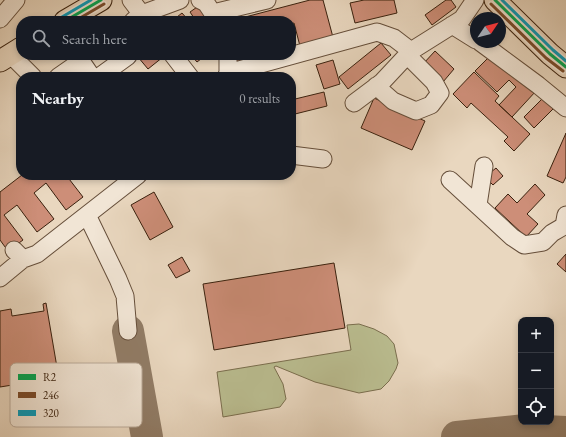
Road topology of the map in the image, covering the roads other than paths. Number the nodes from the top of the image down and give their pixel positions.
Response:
1 (16, 0) edge
2 (101, 0) edge
3 (131, 0) edge
4 (180, 0) edge
5 (200, 0) edge
6 (267, 0) edge
7 (475, 0) edge
8 (495, 0) edge
9 (74, 16) edge
10 (139, 16) edge
11 (146, 16) edge
12 (214, 16) edge
13 (218, 16) edge
14 (0, 19) edge
15 (452, 25) junction
16 (470, 36) edge
17 (488, 48) edge
18 (409, 53) junction
19 (296, 55) edge
20 (16, 60) edge
21 (82, 60) edge
22 (86, 60) edge
23 (122, 60) edge
24 (177, 60) edge
25 (228, 60) edge
26 (279, 60) edge
27 (566, 67) edge
28 (28, 72) edge
29 (65, 72) edge
30 (90, 72) edge
31 (106, 72) edge
32 (186, 72) edge
33 (227, 72) edge
34 (237, 72) edge
35 (376, 86) junction
36 (354, 103) dead end
37 (566, 108) edge
38 (296, 156) edge
39 (323, 160) dead end
40 (484, 166) dead end
41 (132, 180) edge
42 (450, 180) dead end
43 (478, 205) junction
44 (87, 215) junction
45 (565, 223) edge
46 (0, 278) edge
47 (128, 331) dead end

1 - 14 lane
2 - 9 main road
3 - 10 lane
4 - 11 lane
5 - 12 lane
6 - 13 lane
7 - 15 lane
8 - 27 main road
15 - 16 lane
15 - 18 lane
17 - 37 lane
18 - 19 lane
18 - 35 lane
18 - 35 lane
20 - 28 lane
21 - 29 lane
22 - 30 lane
23 - 31 lane
24 - 32 lane
25 - 33 lane
26 - 34 lane
35 - 36 lane
38 - 39 lane
40 - 43 lane
41 - 44 lane
42 - 43 lane
43 - 45 lane
44 - 46 lane
44 - 47 lane

